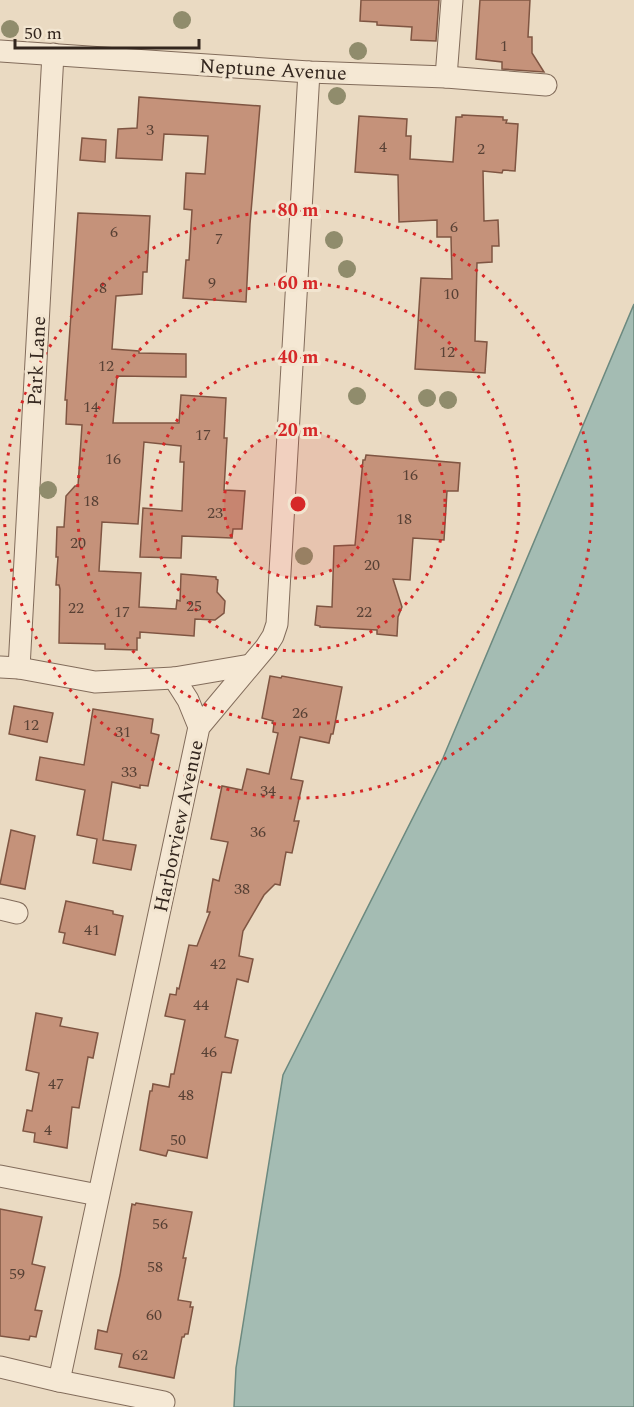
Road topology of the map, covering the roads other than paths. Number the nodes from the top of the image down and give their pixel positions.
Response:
1 (452, 0) edge
2 (0, 51) edge
3 (53, 54) junction
4 (309, 72) junction
5 (446, 77) junction
6 (546, 85) dead end
7 (250, 665) junction
8 (10, 667) edge
9 (174, 678) junction
10 (199, 728) junction
11 (0, 1176) edge
12 (98, 1195) junction
13 (0, 1367) edge
14 (59, 1381) junction
15 (164, 1402) dead end

1 - 5 street
2 - 3 street, Neptune Avenue
3 - 4 street, Neptune Avenue
3 - 8 street, Park Lane
4 - 5 street, Neptune Avenue
4 - 7 street, Harborview Avenue
5 - 6 street, Neptune Avenue
7 - 9 street
7 - 10 street, Harborview Avenue
8 - 9 street
9 - 10 street
10 - 12 street, Harborview Avenue
11 - 12 street
12 - 14 street, Harborview Avenue
13 - 14 street
14 - 15 street

